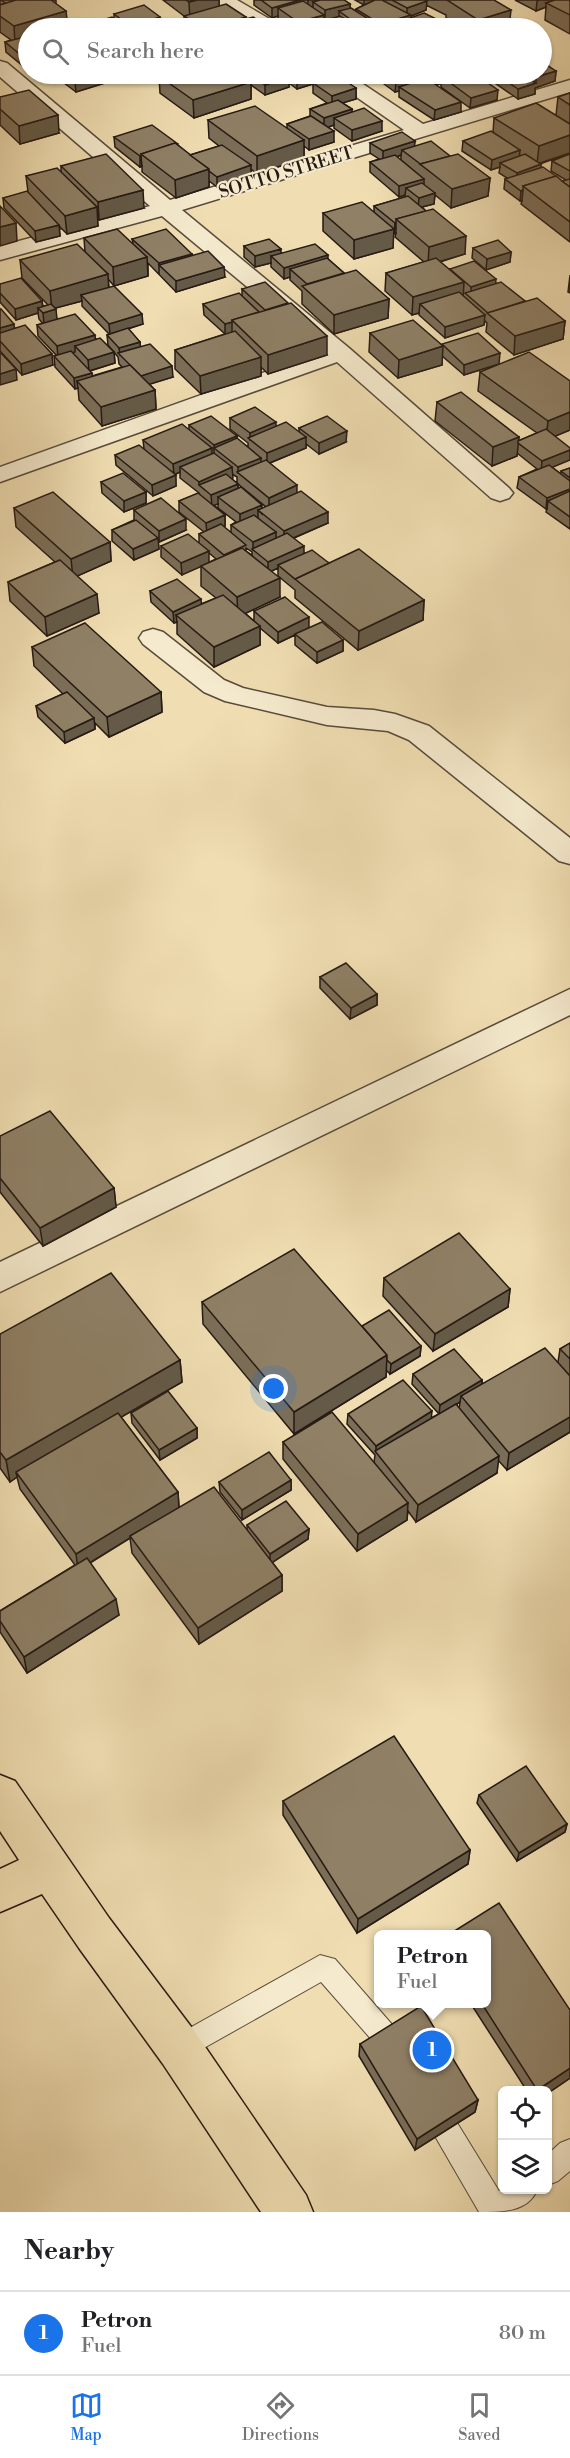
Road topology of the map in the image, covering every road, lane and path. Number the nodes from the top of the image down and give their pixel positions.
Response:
1 (223, 0) edge
2 (254, 18) edge
3 (0, 67) edge
4 (18, 82) edge
5 (20, 84) edge
6 (351, 84) edge
7 (570, 86) edge
8 (419, 131) junction
9 (166, 208) junction
10 (0, 254) edge
11 (341, 353) junction
12 (0, 475) edge
13 (500, 493) dead end
14 (153, 638) dead end
15 (570, 854) edge
16 (570, 1001) edge
17 (0, 1278) edge
18 (0, 1796) edge
19 (50, 1868) junction
20 (0, 1891) edge
21 (387, 2038) edge
22 (179, 2048) junction
23 (446, 2131) edge
24 (570, 2153) edge
25 (552, 2167) edge
26 (518, 2194) edge
27 (289, 2212) edge
28 (493, 2212) edge

1 - 2 street
3 - 4 street
5 - 9 street
6 - 8 street
7 - 8 street, SOTTO STREET
8 - 9 street, SOTTO STREET
9 - 10 street, SOTTO STREET
9 - 11 street
11 - 12 street
11 - 13 street
14 - 15 street
16 - 17 street
18 - 19 main road
19 - 20 main road
19 - 22 main road
21 - 22 lane
22 - 27 main road
23 - 28 lane
24 - 25 lane
26 - 28 lane

